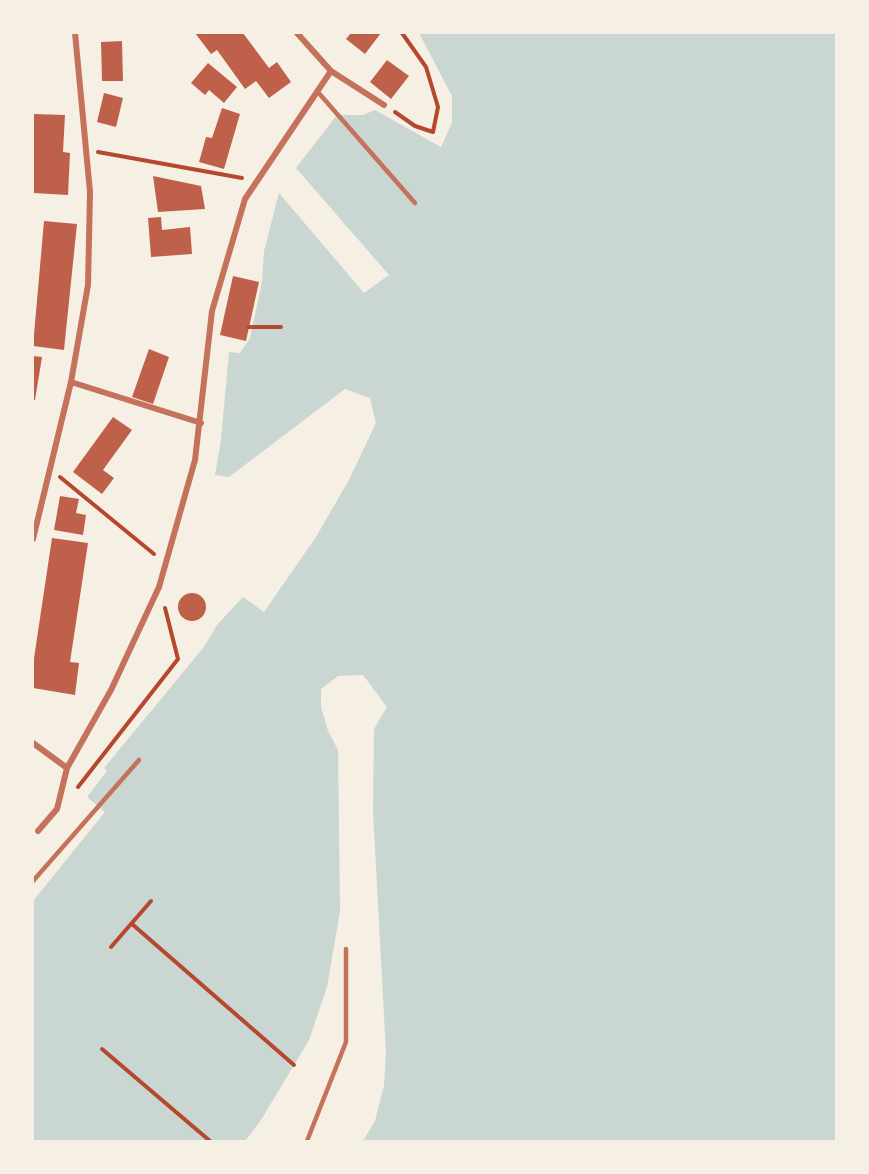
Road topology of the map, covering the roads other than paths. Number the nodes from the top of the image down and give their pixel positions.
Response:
1 (75, 33) edge
2 (297, 33) edge
3 (331, 71) junction
4 (317, 91) junction
5 (384, 105) road end
6 (415, 203) dead end
7 (71, 382) junction
8 (201, 423) junction
9 (33, 539) edge
10 (33, 743) edge
11 (139, 760) dead end
12 (67, 768) junction
13 (38, 831) dead end
14 (33, 881) edge
15 (346, 949) dead end
16 (307, 1141) edge

1 - 7 street
2 - 3 street
3 - 4 street
3 - 5 street
4 - 6 lane
4 - 8 street
7 - 8 street
7 - 9 street
8 - 12 street
10 - 12 street
11 - 14 lane
12 - 13 street
15 - 16 lane

